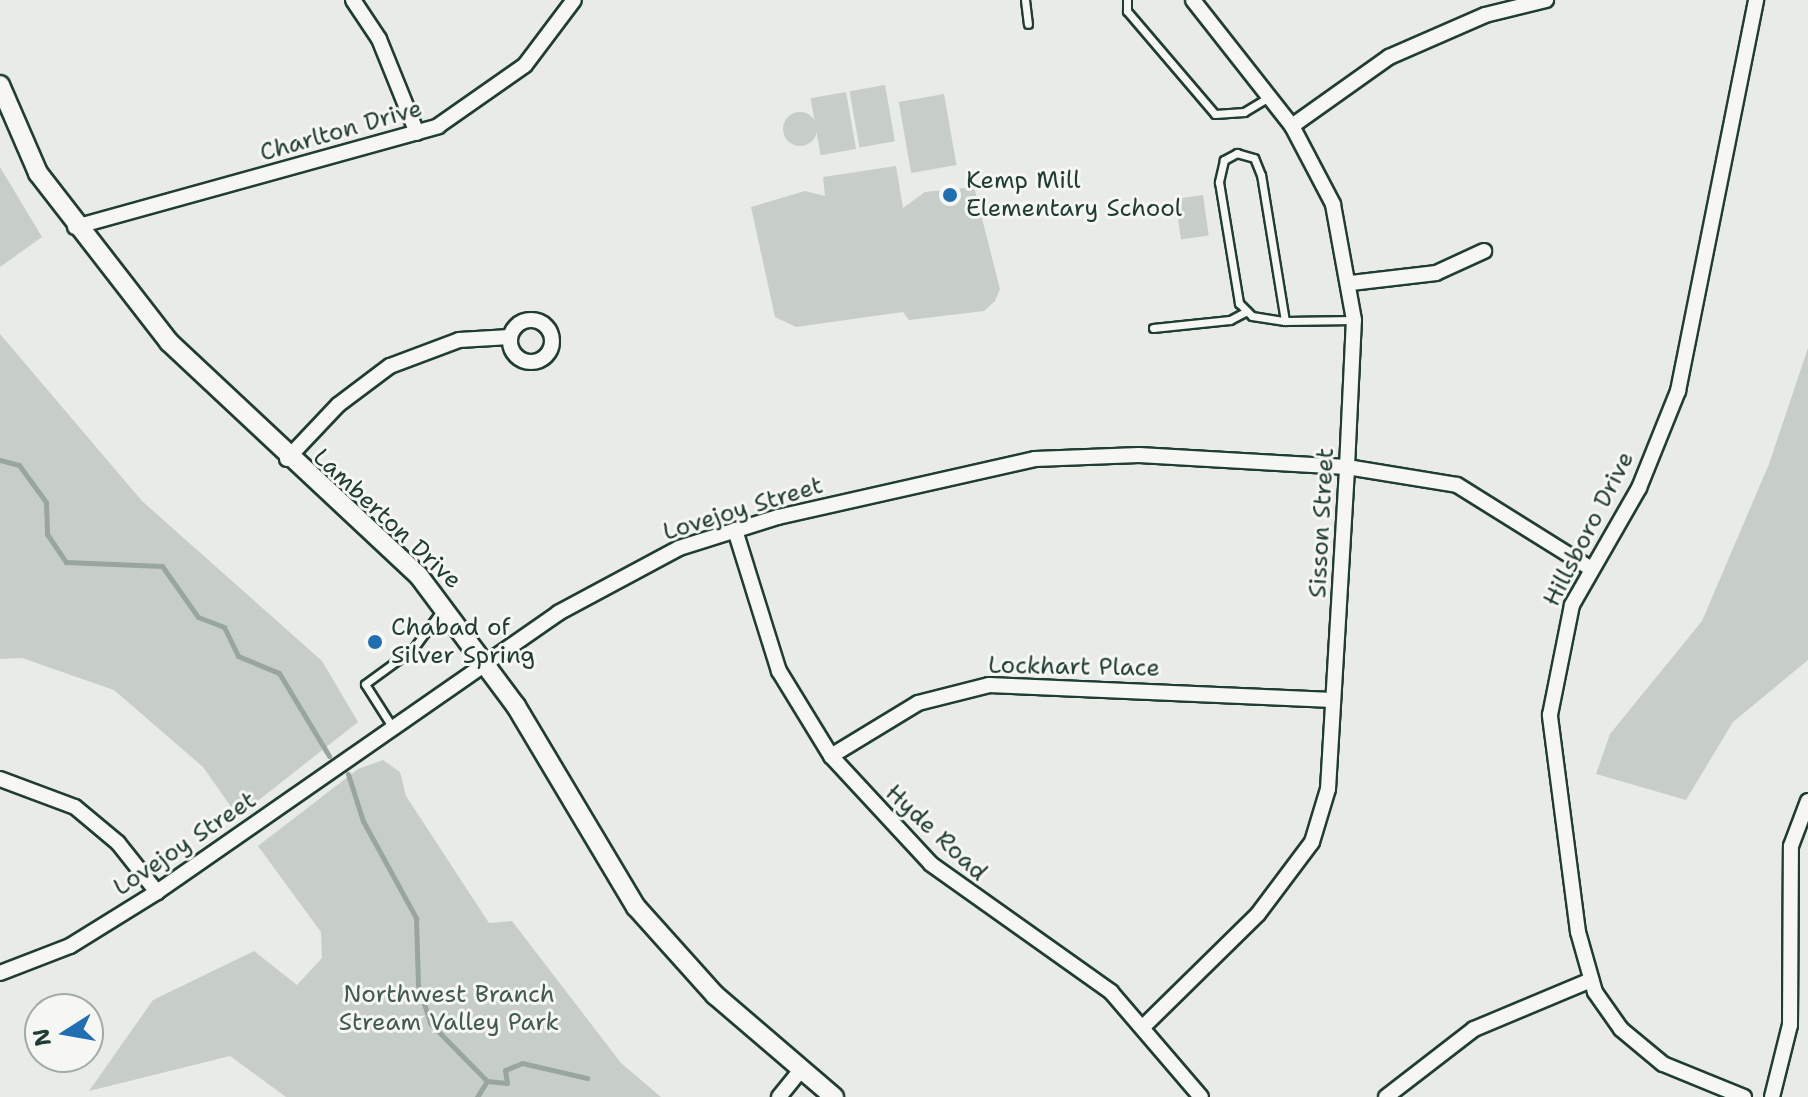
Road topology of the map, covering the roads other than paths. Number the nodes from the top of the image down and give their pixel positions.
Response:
1 (353, 0) edge
2 (574, 0) edge
3 (1025, 0) edge
4 (1127, 0) edge
5 (1193, 0) edge
6 (1546, 0) edge
7 (1756, 0) edge
8 (1028, 24) dead end
9 (0, 85) edge
10 (1269, 97) junction
11 (1292, 126) junction
12 (417, 133) junction
13 (75, 227) junction
14 (1484, 251) dead end
15 (1351, 283) junction
16 (1247, 311) junction
17 (1354, 320) junction
18 (1285, 321) junction
19 (1153, 328) dead end
20 (510, 337) dead end
21 (287, 459) junction
22 (1347, 467) junction
23 (735, 530) junction
24 (1590, 568) junction
25 (446, 607) junction
26 (487, 663) junction
27 (1333, 700) junction
28 (393, 728) junction
29 (831, 756) junction
30 (0, 779) edge
31 (1808, 801) edge
32 (157, 892) junction
33 (1808, 945) edge
34 (1791, 946) junction
35 (0, 973) edge
36 (1591, 980) junction
37 (1143, 1027) junction
38 (800, 1071) junction
39 (779, 1097) edge
40 (834, 1097) edge
41 (1201, 1097) edge
42 (1386, 1097) edge
43 (1744, 1097) edge
44 (1772, 1097) edge

1 - 12 street
2 - 12 street, Charlton Drive
3 - 8 lane
4 - 10 lane
5 - 10 street, Sisson Street
6 - 11 street
7 - 24 street, Hillsboro Drive
9 - 13 street, Lamberton Drive
10 - 11 street, Sisson Street
11 - 15 street, Sisson Street
12 - 13 street, Charlton Drive
13 - 21 street, Lamberton Drive
14 - 15 street
15 - 17 street, Sisson Street
16 - 18 lane
16 - 18 lane
16 - 19 lane
17 - 18 lane
17 - 22 street, Sisson Street
20 - 21 street
21 - 25 street, Lamberton Drive
22 - 23 street, Lovejoy Street
22 - 24 street, Lovejoy Street
22 - 27 street, Sisson Street
23 - 26 street, Lovejoy Street
23 - 29 street, Hyde Road
24 - 36 street, Hillsboro Drive
25 - 26 street, Lamberton Drive
25 - 28 lane
26 - 28 street, Lovejoy Street
26 - 38 street, Lamberton Drive
27 - 29 street, Lockhart Place
27 - 37 street, Sisson Street
28 - 32 street, Lovejoy Street
29 - 37 street, Hyde Road
30 - 32 street
31 - 34 street
32 - 35 street, Lovejoy Street
33 - 34 street
34 - 44 street
36 - 42 street
36 - 43 street, Hillsboro Drive
37 - 41 street, Hyde Road
38 - 39 street
38 - 40 street, Lamberton Drive

